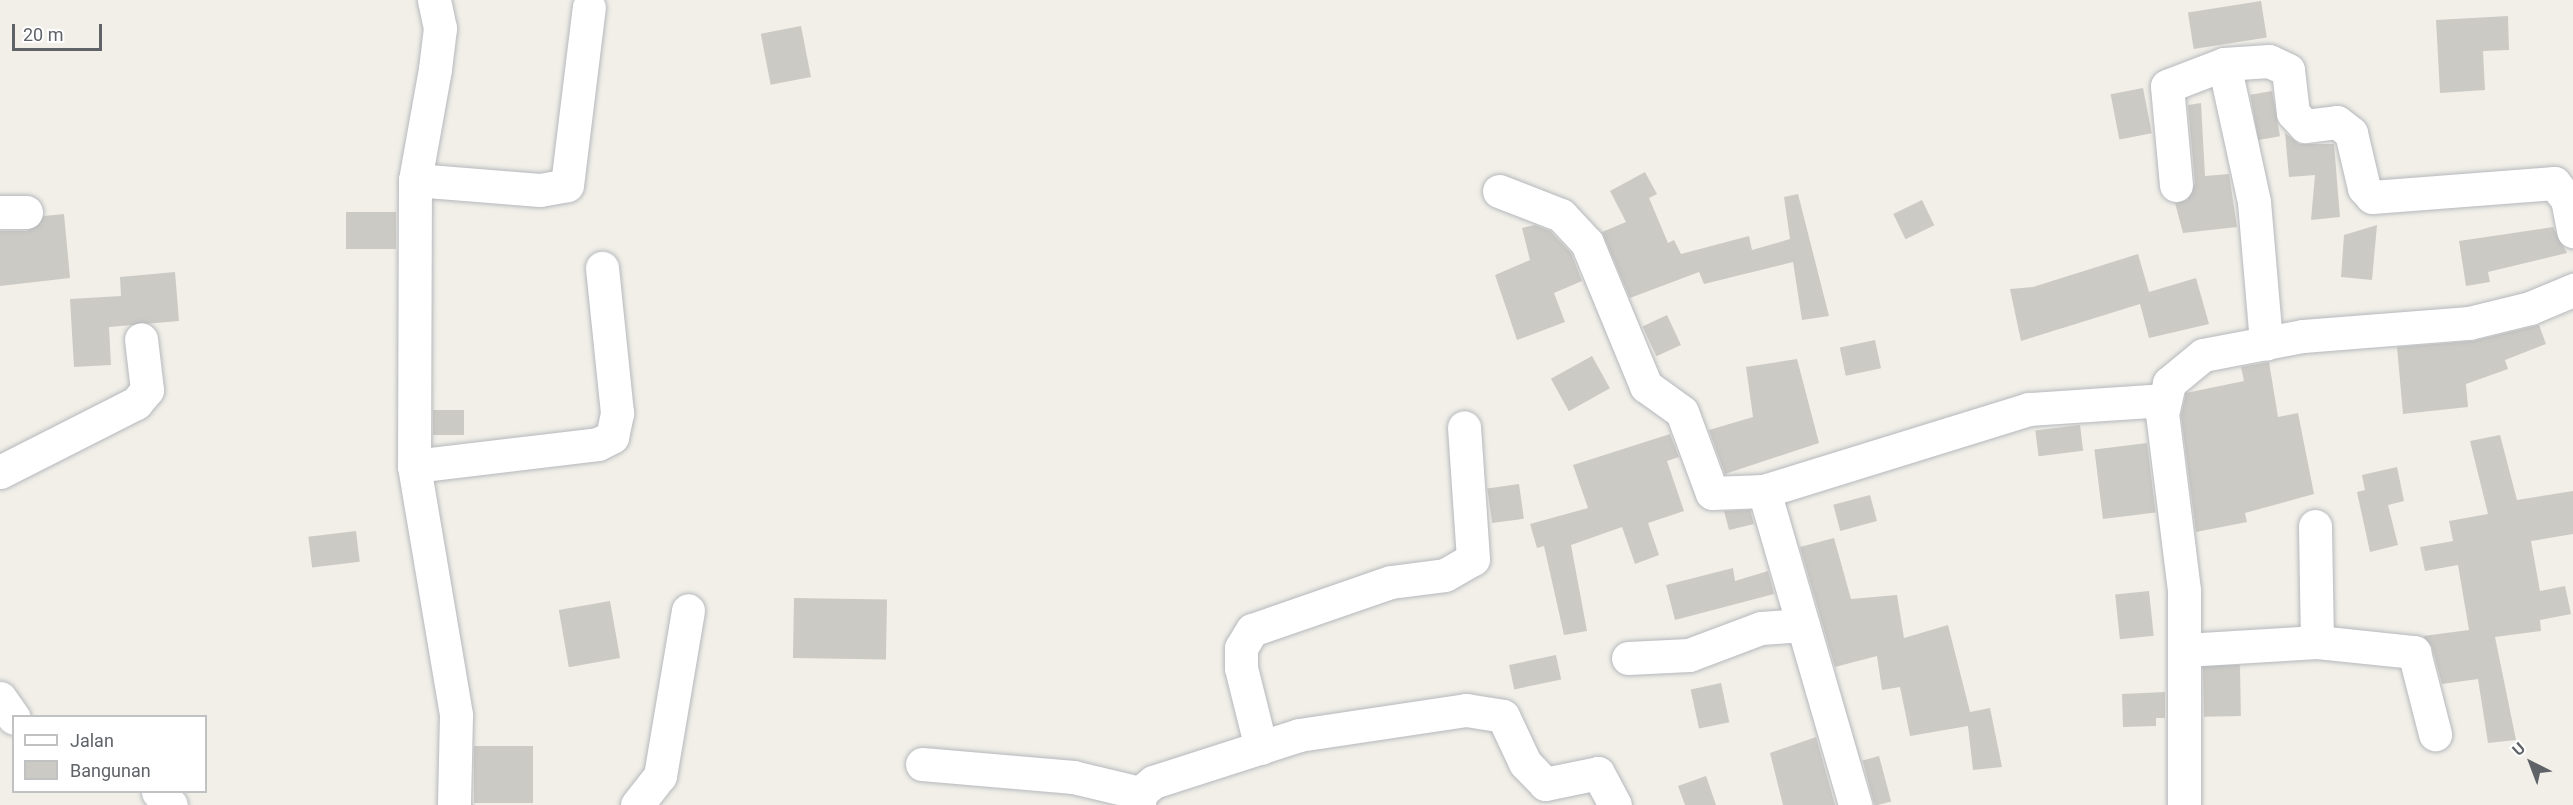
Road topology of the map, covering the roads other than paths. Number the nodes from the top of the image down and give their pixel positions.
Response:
1 (434, 0) edge
2 (589, 7) dead end
3 (2224, 64) junction
4 (415, 180) junction
5 (2176, 185) dead end
6 (1499, 191) dead end
7 (2573, 231) edge
8 (602, 268) dead end
9 (2573, 290) edge
10 (141, 339) dead end
11 (2265, 343) junction
12 (2164, 400) junction
13 (1464, 427) dead end
14 (414, 466) junction
15 (0, 472) edge
16 (1764, 491) junction
17 (2315, 526) dead end
18 (688, 610) dead end
19 (1803, 625) junction
20 (2317, 642) junction
21 (2185, 650) junction
22 (1629, 658) dead end
23 (2435, 734) dead end
24 (1261, 748) junction
25 (922, 764) dead end
26 (159, 793) edge
27 (1139, 799) edge
28 (171, 805) edge
29 (454, 805) edge
30 (637, 805) edge
31 (1615, 805) edge
32 (1855, 805) edge
33 (2184, 805) edge

1 - 4 street
2 - 4 street
3 - 5 street
3 - 7 street
3 - 11 street
4 - 14 street
6 - 16 street
8 - 14 street
9 - 11 street
10 - 15 street
11 - 12 street
12 - 16 street
12 - 21 street
13 - 24 street
14 - 29 street
16 - 19 street
17 - 20 street
18 - 30 street
19 - 22 street
19 - 32 street
20 - 21 street
20 - 23 street
21 - 33 street
24 - 27 street
24 - 31 street
25 - 27 street
26 - 28 street

